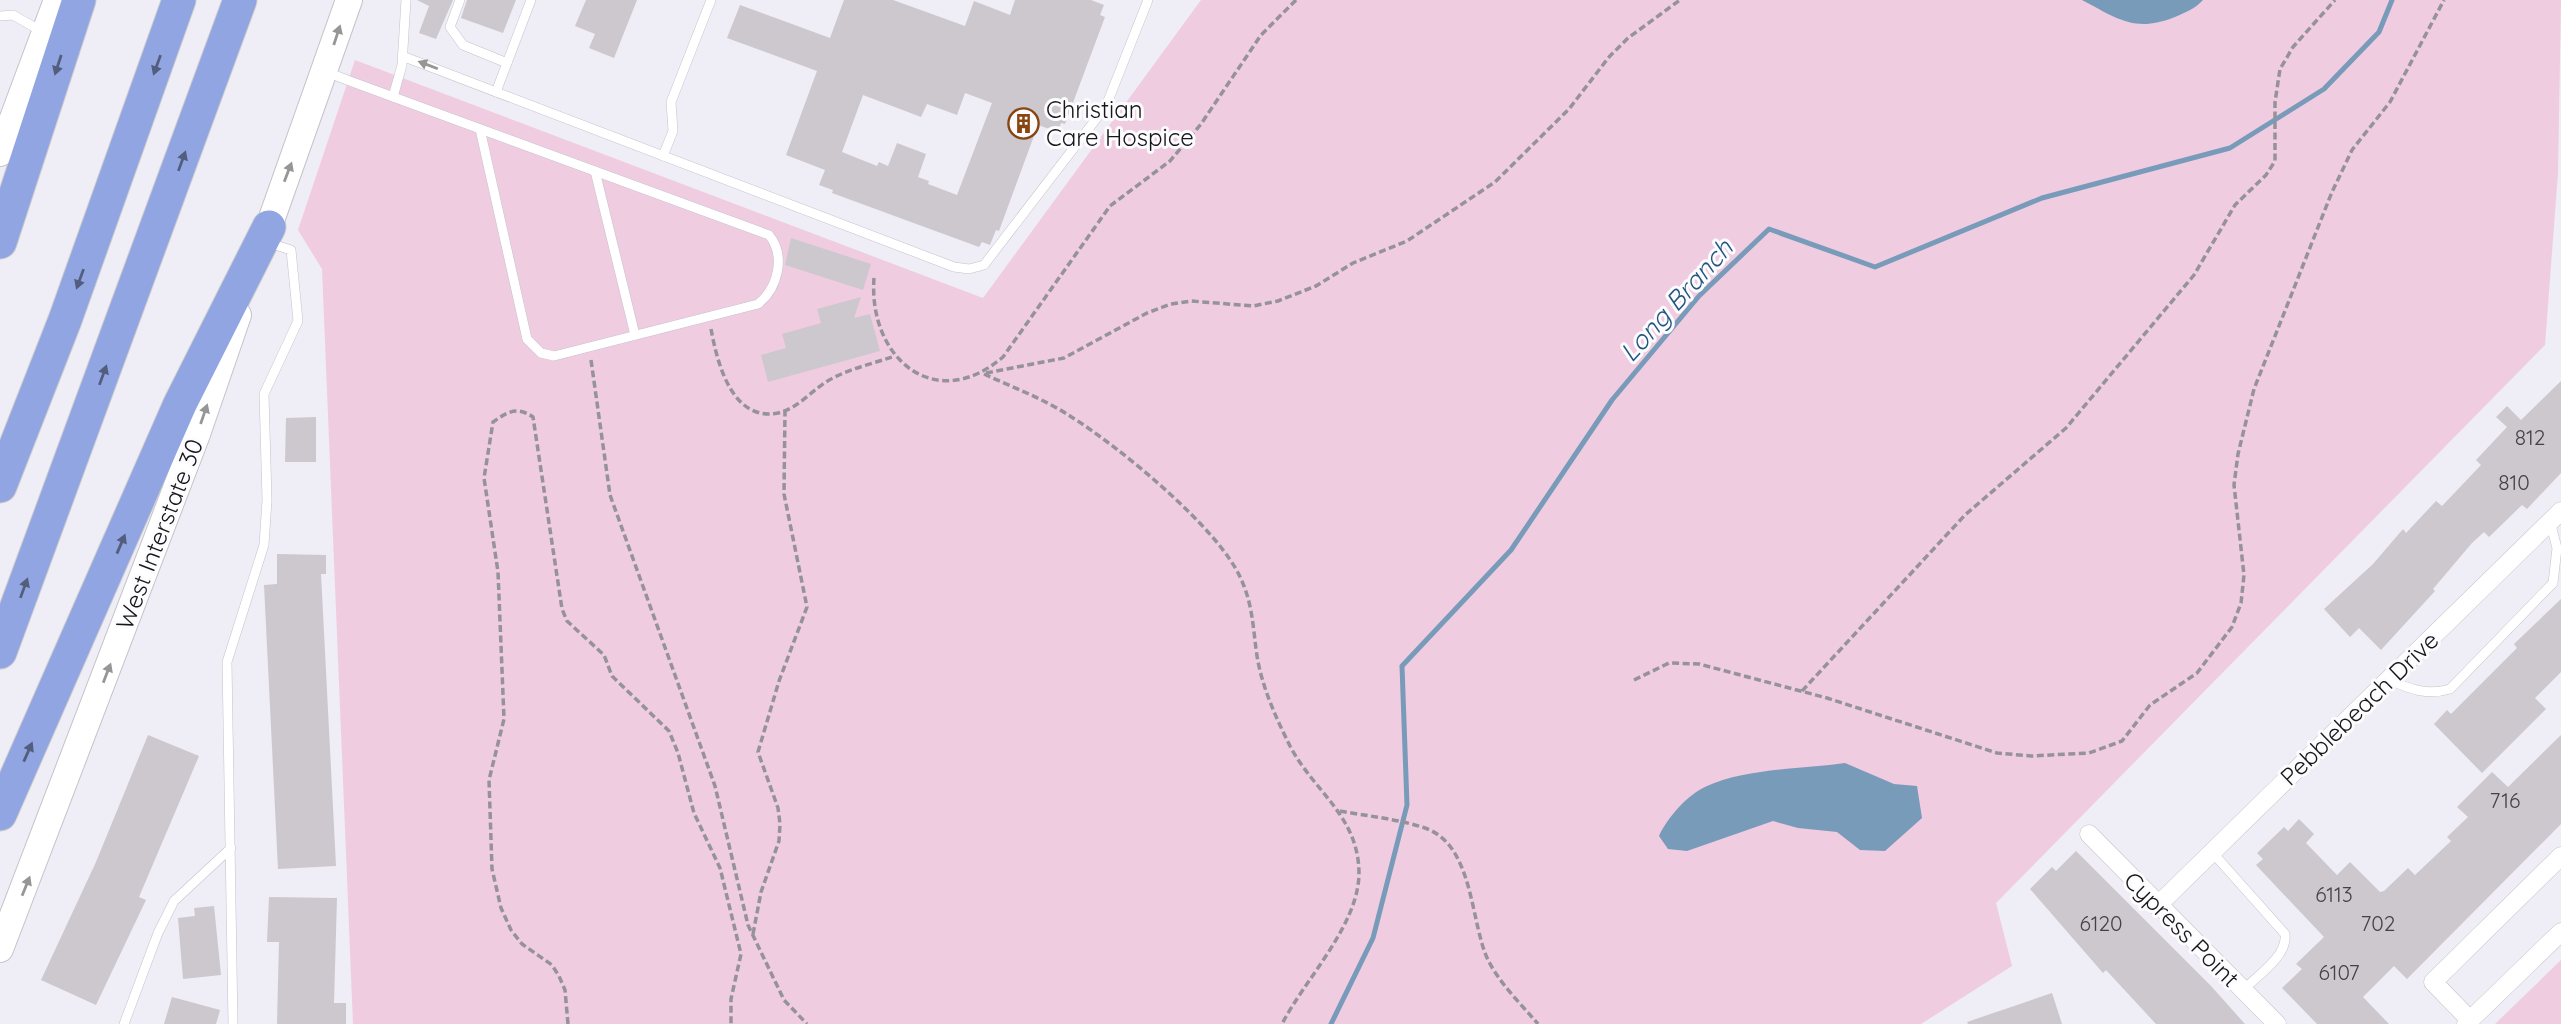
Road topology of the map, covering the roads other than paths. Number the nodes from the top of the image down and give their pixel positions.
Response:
1 (57, 0) edge
2 (79, 0) edge
3 (179, 0) edge
4 (240, 0) edge
5 (349, 0) edge
6 (405, 0) edge
7 (460, 0) edge
8 (531, 0) edge
9 (711, 0) edge
10 (1149, 0) edge
11 (0, 16) edge
12 (45, 34) junction
13 (402, 56) junction
14 (507, 62) junction
15 (325, 72) junction
16 (496, 92) junction
17 (393, 97) junction
18 (480, 128) junction
19 (0, 153) edge
20 (663, 156) junction
21 (595, 171) junction
22 (266, 234) junction
23 (0, 242) edge
24 (635, 335) junction
25 (0, 486) edge
26 (2556, 516) edge
27 (0, 652) edge
28 (2388, 680) junction
29 (0, 814) edge
30 (2089, 834) dead end
31 (231, 848) junction
32 (2212, 852) junction
33 (2561, 856) edge
34 (2157, 906) junction
35 (2561, 932) edge
36 (0, 949) edge
37 (2242, 990) junction
38 (2468, 1022) edge
39 (124, 1024) edge
40 (233, 1024) edge
41 (2277, 1024) edge

1 - 12 main road
2 -> 23 highway
3 -> 25 highway
27 -> 4 highway
15 -> 5 main road, West Interstate 30
6 - 13 lane
7 - 14 lane
8 - 14 lane
9 - 20 lane
10 - 20 lane
11 - 12 lane
12 - 19 main road
16 -> 13 lane
13 - 17 lane
14 - 16 lane
15 - 17 lane
22 -> 15 main road, West Interstate 30
16 - 20 lane
17 - 18 lane
18 - 21 lane
18 - 24 lane
21 - 24 lane
21 - 24 lane
29 -> 22 highway
22 - 31 lane
36 -> 22 main road, West Interstate 30
26 - 28 street, Pebblebeach Drive
26 - 28 lane
28 - 32 street, Pebblebeach Drive
30 - 34 street, Cypress Point
31 - 39 lane
31 - 40 lane
32 - 34 street, Pebblebeach Drive
32 - 37 lane
33 - 38 street
34 - 37 street, Cypress Point
35 - 38 street
37 - 41 street, Cypress Point

